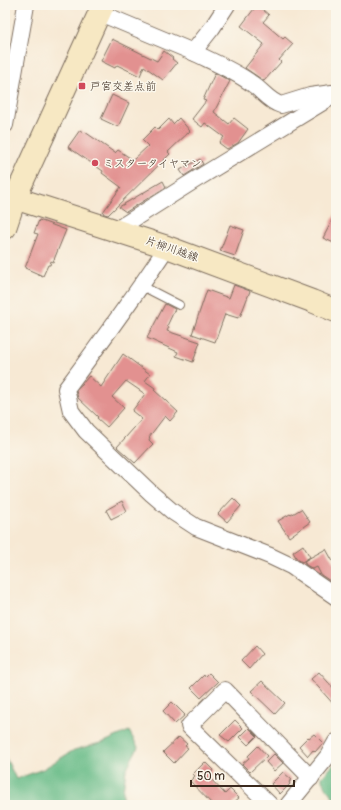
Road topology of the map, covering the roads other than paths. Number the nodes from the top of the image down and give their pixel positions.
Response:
1 (26, 5) edge
2 (227, 5) edge
3 (101, 9) edge
4 (193, 52) junction
5 (336, 93) edge
6 (5, 126) edge
7 (10, 197) edge
8 (5, 228) edge
9 (116, 230) junction
10 (167, 247) junction
11 (142, 286) junction
12 (179, 305) dead end
13 (336, 311) edge
14 (336, 597) edge
15 (336, 742) edge
16 (311, 778) junction
17 (270, 805) edge
18 (288, 805) edge

1 - 6 street
2 - 4 street
3 - 4 street
3 - 7 main road
4 - 5 street
5 - 9 street
7 - 8 main road
7 - 9 main road, 片柳川越線
9 - 10 main road, 片柳川越線
10 - 11 street
10 - 13 main road, 片柳川越線
11 - 12 lane
11 - 14 street
15 - 16 street
16 - 17 street
16 - 18 street

